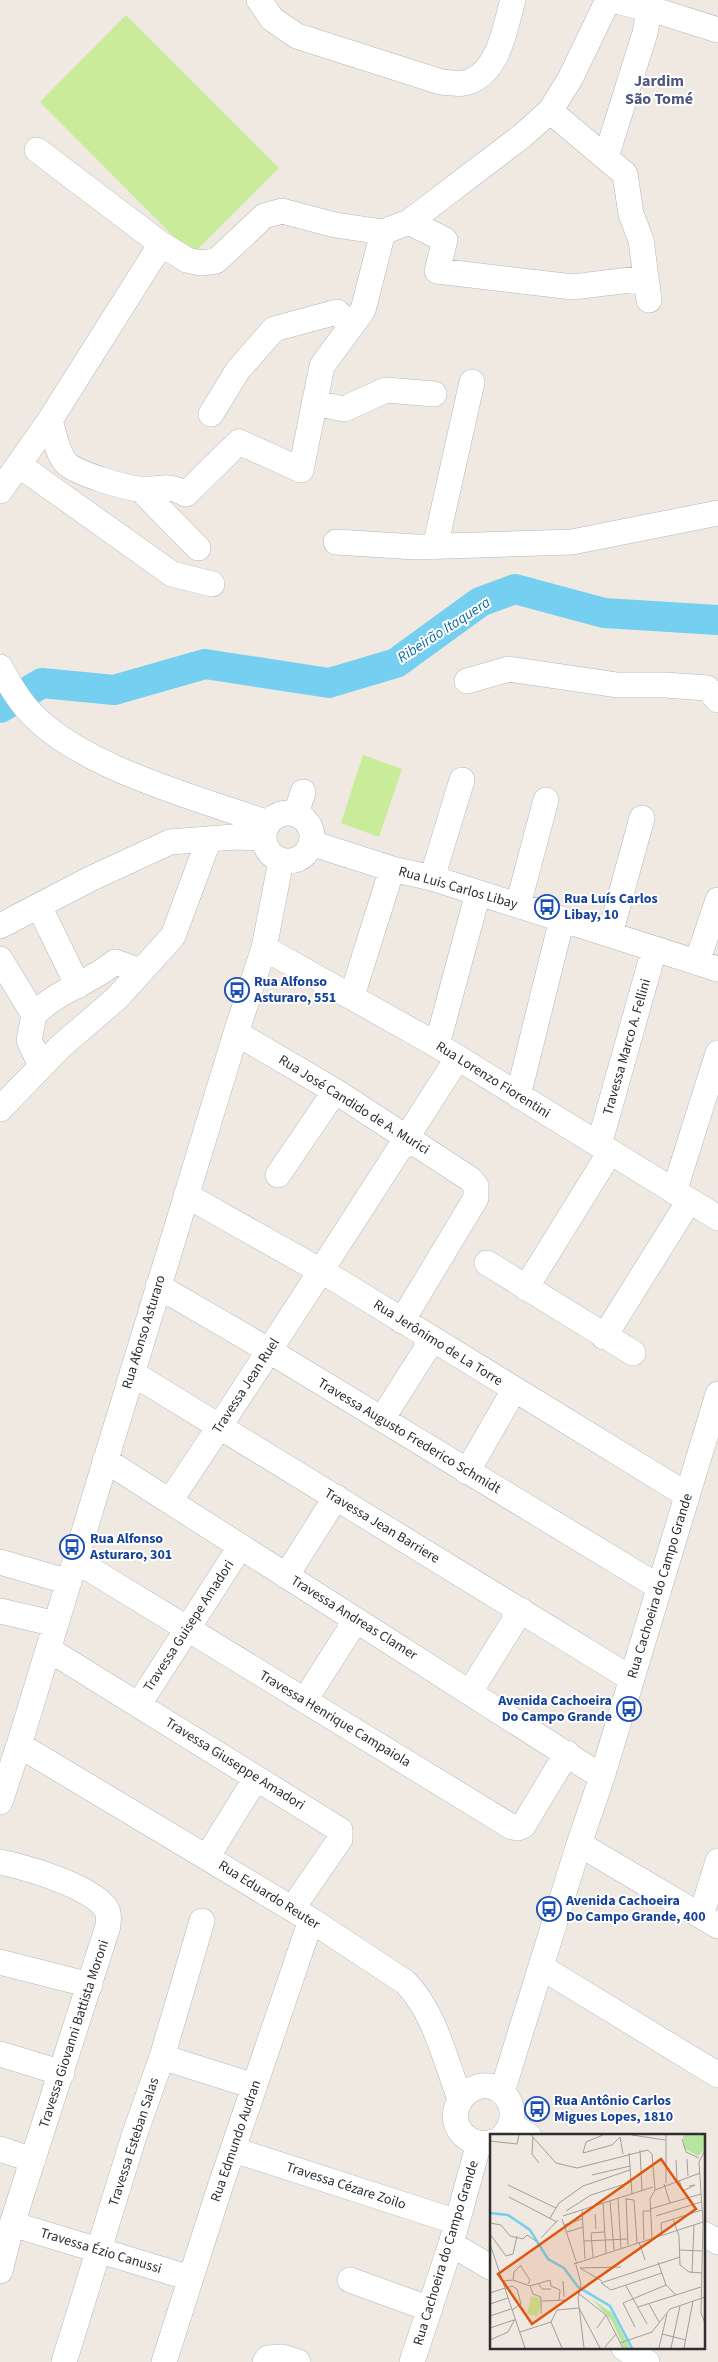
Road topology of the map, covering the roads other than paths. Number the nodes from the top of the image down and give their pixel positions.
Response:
1 (259, 0) edge
2 (513, 0) edge
3 (608, 0) edge
4 (612, 0) edge
5 (660, 7) edge
6 (718, 30) edge
7 (550, 111) junction
8 (37, 150) dead end
9 (606, 157) junction
10 (409, 222) junction
11 (383, 232) junction
12 (161, 244) junction
13 (351, 326) junction
14 (472, 382) dead end
15 (434, 394) dead end
16 (314, 403) junction
17 (211, 414) dead end
18 (50, 420) junction
19 (19, 464) junction
20 (140, 489) junction
21 (0, 491) edge
22 (718, 513) edge
23 (336, 542) dead end
24 (436, 547) junction
25 (198, 548) dead end
26 (212, 584) dead end
27 (0, 667) edge
28 (467, 681) dead end
29 (718, 700) edge
30 (462, 780) dead end
31 (546, 800) dead end
32 (642, 818) dead end
33 (265, 831) junction
34 (209, 839) junction
35 (311, 843) junction
36 (281, 861) junction
37 (392, 869) junction
38 (432, 878) junction
39 (478, 893) junction
40 (718, 900) edge
41 (39, 906) junction
42 (518, 906) junction
43 (562, 919) junction
44 (0, 926) edge
45 (610, 934) junction
46 (264, 948) junction
47 (654, 950) junction
48 (0, 959) edge
49 (707, 966) edge
50 (141, 971) junction
51 (78, 986) junction
52 (352, 996) junction
53 (34, 1015) junction
54 (236, 1033) junction
55 (447, 1052) junction
56 (718, 1053) edge
57 (41, 1066) junction
58 (335, 1091) junction
59 (518, 1096) junction
60 (0, 1109) edge
61 (407, 1136) junction
62 (604, 1148) junction
63 (278, 1175) dead end
64 (186, 1195) junction
65 (682, 1197) junction
66 (718, 1218) edge
67 (487, 1263) dead end
68 (322, 1272) junction
69 (158, 1286) junction
70 (526, 1288) junction
71 (402, 1321) junction
72 (604, 1337) junction
73 (432, 1340) junction
74 (268, 1350) junction
75 (633, 1353) dead end
76 (132, 1373) junction
77 (514, 1390) junction
78 (718, 1394) edge
79 (382, 1419) junction
80 (220, 1427) junction
81 (105, 1460) junction
82 (467, 1472) junction
83 (687, 1495) junction
84 (336, 1497) junction
85 (170, 1501) junction
86 (240, 1547) junction
87 (0, 1562) edge
88 (72, 1571) junction
89 (286, 1576) junction
90 (659, 1587) junction
91 (521, 1610) junction
92 (0, 1611) edge
93 (356, 1620) junction
94 (56, 1624) junction
95 (186, 1629) junction
96 (48, 1649) junction
97 (632, 1678) junction
98 (470, 1692) junction
99 (305, 1700) junction
100 (139, 1704) junction
101 (19, 1745) junction
102 (567, 1753) junction
103 (602, 1777) junction
104 (256, 1778) junction
105 (0, 1802) edge
106 (578, 1844) junction
107 (208, 1857) junction
108 (718, 1860) edge
109 (0, 1862) edge
110 (301, 1914) junction
111 (202, 1921) dead end
112 (709, 1921) edge
113 (0, 1962) edge
114 (541, 1967) junction
115 (90, 1985) junction
116 (0, 2054) edge
117 (162, 2057) junction
118 (62, 2073) junction
119 (718, 2074) edge
120 (254, 2086) junction
121 (502, 2092) junction
122 (460, 2099) junction
123 (514, 2132) edge
124 (485, 2143) edge
125 (0, 2150) edge
126 (234, 2150) junction
127 (32, 2160) junction
128 (12, 2224) junction
129 (454, 2233) junction
130 (706, 2235) edge
131 (718, 2242) edge
132 (100, 2251) junction
133 (2, 2255) edge
134 (490, 2266) edge
135 (190, 2278) junction
136 (350, 2280) dead end
137 (430, 2309) junction
138 (627, 2350) edge
139 (64, 2362) edge
140 (164, 2362) edge
141 (265, 2362) edge
142 (298, 2362) edge
143 (412, 2362) edge
144 (647, 2362) edge

1 - 2 street
3 - 7 street
4 - 5 street
5 - 6 street
5 - 9 street
7 - 9 street
7 - 10 street
8 - 12 street
9 - 10 street
10 - 11 street
11 - 12 street
11 - 13 street
12 - 18 street
13 - 16 street
13 - 17 street
14 - 24 street
15 - 16 street
16 - 20 street
18 - 19 street
18 - 20 street
19 - 21 street
19 - 26 street
20 - 25 street
22 - 24 street
23 - 24 street
27 - 33 street
28 - 29 street
30 - 38 street
31 - 42 street
32 - 45 street
33 - 34 street
33 - 35 street
33 - 36 street
34 - 41 street
34 - 50 street
35 - 36 street
35 - 37 street, Rua Luis Carlos Libay
36 - 46 street, Rua Afonso Asturaro
37 - 38 street, Rua Luis Carlos Libay
37 - 52 street
38 - 39 street, Rua Luis Carlos Libay
39 - 42 street, Rua Luis Carlos Libay
39 - 55 street, Travessa Jean Ruel
40 - 49 street
41 - 44 street
41 - 51 street
42 - 43 street, Rua Luis Carlos Libay
43 - 45 street, Rua Luis Carlos Libay
43 - 59 street
45 - 47 street, Rua Luis Carlos Libay
46 - 52 street, Rua Lorenzo Fiorentini
46 - 54 street, Rua Afonso Asturaro
47 - 49 street, Rua Luis Carlos Libay
47 - 62 street, Travessa Marco A. Fellini
48 - 53 street
50 - 51 street
50 - 57 street
51 - 53 street
52 - 55 street, Rua Lorenzo Fiorentini
53 - 57 street
54 - 58 street, Rua José Candido de A. Murici
54 - 64 street, Rua Afonso Asturaro
55 - 59 street, Rua Lorenzo Fiorentini
55 - 61 street, Travessa Jean Ruel
56 - 65 street
57 - 60 street
58 - 61 street, Rua José Candido de A. Murici
58 - 63 street
59 - 62 street, Rua Lorenzo Fiorentini
61 - 68 street, Travessa Jean Ruel
61 - 71 street, Rua José Candido de A. Murici
62 - 65 street, Rua Lorenzo Fiorentini
62 - 70 street, Travessa Marco A. Fellini
64 - 68 street, Rua Jerônimo de La Torre
64 - 69 street, Rua Afonso Asturaro
65 - 66 street, Rua Lorenzo Fiorentini
65 - 72 street
67 - 70 street
68 - 71 street, Rua Jerônimo de La Torre
68 - 74 street, Travessa Jean Ruel
69 - 74 street, Travessa Augusto Frederico Schmidt
69 - 76 street, Rua Afonso Asturaro
70 - 72 street
71 - 73 street, Rua Jerônimo de La Torre
72 - 75 street
73 - 77 street, Rua Jerônimo de La Torre
73 - 79 street
74 - 79 street, Travessa Augusto Frederico Schmidt
74 - 80 street, Travessa Jean Ruel
76 - 80 street, Travessa Jean Barriere
76 - 81 street, Rua Afonso Asturaro
77 - 82 street
77 - 83 street, Rua Jerônimo de La Torre
78 - 83 street, Rua Cachoeira do Campo Grande
79 - 82 street, Travessa Augusto Frederico Schmidt
80 - 84 street, Travessa Jean Barriere
80 - 85 street, Travessa Jean Ruel
81 - 85 street, Travessa Andreas Clamer
81 - 88 street, Rua Afonso Asturaro
82 - 90 street, Travessa Augusto Frederico Schmidt
83 - 90 street, Rua Cachoeira do Campo Grande
84 - 89 street
84 - 91 street, Travessa Jean Barriere
85 - 86 street, Travessa Andreas Clamer
86 - 89 street, Travessa Andreas Clamer
86 - 95 street, Travessa Guisepe Amadori
87 - 88 street, Travessa Henrique Campaiola
88 - 94 street, Rua Afonso Asturaro
88 - 95 street, Travessa Henrique Campaiola
89 - 93 street, Travessa Andreas Clamer
90 - 97 street, Rua Cachoeira do Campo Grande
91 - 97 street, Travessa Jean Barriere
91 - 98 street
92 - 94 street
93 - 98 street, Travessa Andreas Clamer
93 - 99 street
94 - 96 street, Rua Afonso Asturaro
95 - 99 street, Travessa Henrique Campaiola
95 - 100 street, Travessa Guisepe Amadori
96 - 100 street, Travessa Giuseppe Amadori
96 - 101 street, Rua Afonso Asturaro
97 - 103 street, Rua Cachoeira do Campo Grande
98 - 102 street, Travessa Andreas Clamer
99 - 102 street, Travessa Henrique Campaiola
100 - 104 street, Travessa Giuseppe Amadori
101 - 105 street, Rua Afonso Asturaro
101 - 107 street, Rua Eduardo Reuter
102 - 103 street, Travessa Andreas Clamer
103 - 106 street, Rua Cachoeira do Campo Grande
104 - 107 street
104 - 110 street, Travessa Giuseppe Amadori
106 - 112 street
106 - 114 street, Rua Cachoeira do Campo Grande
107 - 110 street, Rua Eduardo Reuter
108 - 112 street
109 - 115 street, Travessa Giovanni Battista Moroni
110 - 120 street, Rua Edmundo Audran
110 - 122 street, Rua Eduardo Reuter
111 - 117 street, Travessa Esteban Salas
113 - 115 street
114 - 119 street
114 - 121 street, Rua Cachoeira do Campo Grande
115 - 118 street, Travessa Giovanni Battista Moroni
116 - 118 street
117 - 120 street
117 - 132 street, Travessa Esteban Salas
118 - 127 street, Travessa Giovanni Battista Moroni
120 - 126 street, Rua Edmundo Audran
121 - 122 street
121 - 123 street
122 - 124 street, Rua Cachoeira do Campo Grande
124 - 129 street, Rua Cachoeira do Campo Grande
125 - 127 street
126 - 129 street, Travessa Cézare Zoilo
126 - 135 street, Rua Edmundo Audran
127 - 128 street, Travessa Giovanni Battista Moroni
128 - 132 street, Travessa Ézio Canussi
128 - 133 street, Travessa Giovanni Battista Moroni
129 - 134 street, Travessa Cézare Zoilo
129 - 137 street, Rua Cachoeira do Campo Grande
130 - 131 street
132 - 135 street, Travessa Ézio Canussi
132 - 139 street, Travessa Esteban Salas
135 - 140 street, Rua Edmundo Audran
136 - 137 street
137 - 143 street, Rua Cachoeira do Campo Grande
138 - 144 street
141 - 142 street

